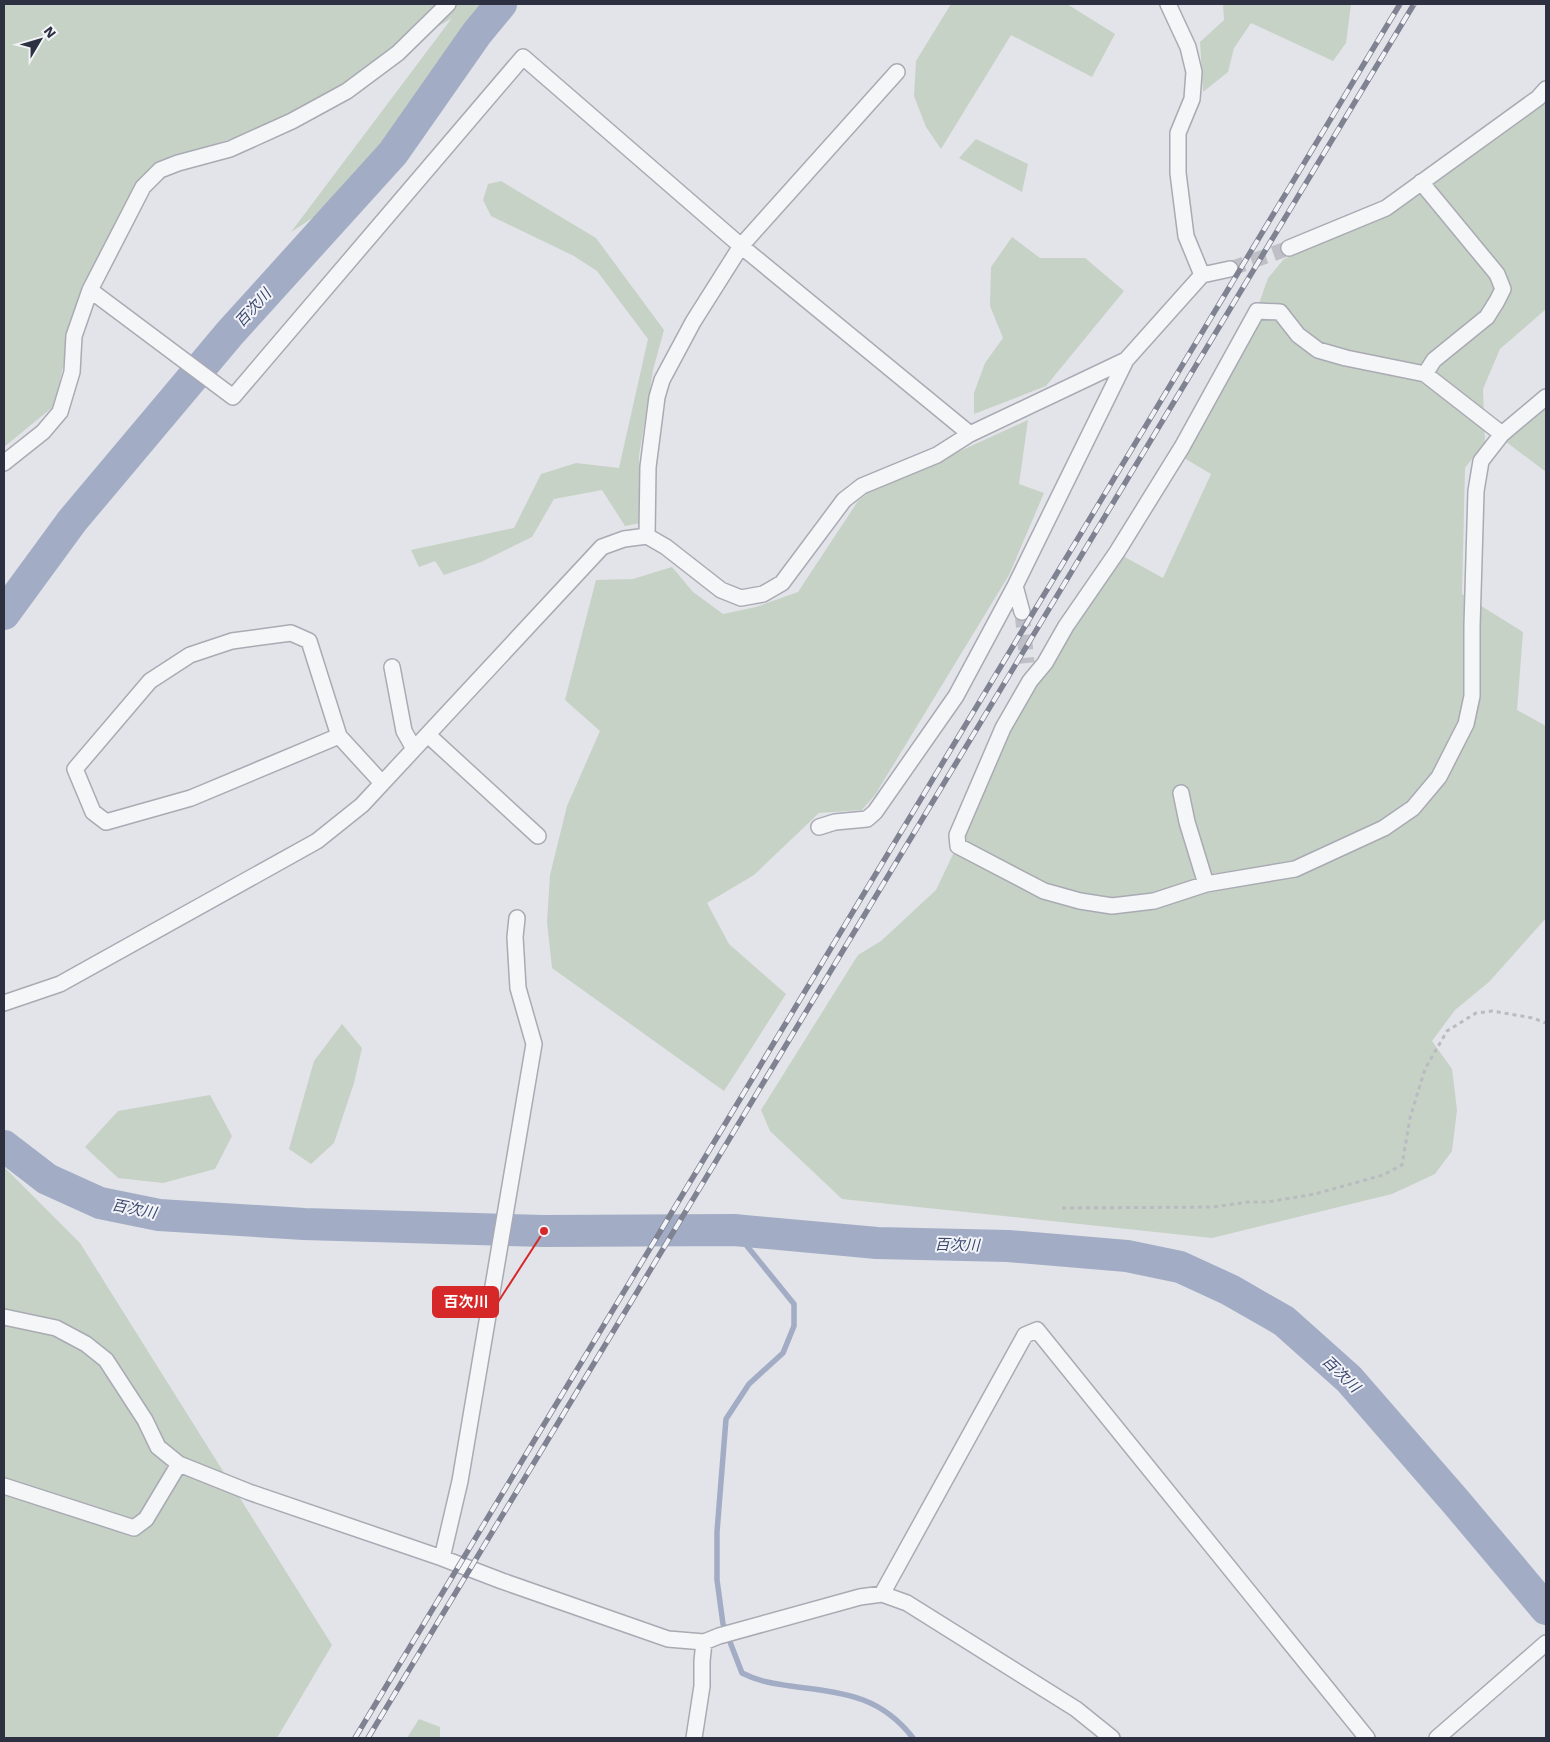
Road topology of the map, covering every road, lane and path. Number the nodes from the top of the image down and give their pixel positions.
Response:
1 (448, 4) edge
2 (1168, 4) edge
3 (897, 72) dead end
4 (1546, 89) edge
5 (1421, 182) junction
6 (741, 246) junction
7 (1289, 248) tunnel mouth
8 (1230, 269) tunnel mouth
9 (1202, 275) junction
10 (90, 290) junction
11 (1126, 360) junction
12 (1424, 374) junction
13 (1546, 396) edge
14 (970, 434) junction
15 (1502, 434) junction
16 (4, 463) edge
17 (647, 536) junction
18 (1015, 586) junction
19 (1022, 612) tunnel mouth
20 (1027, 663) tunnel mouth
21 (392, 667) dead end
22 (1030, 681) junction
23 (428, 735) junction
24 (339, 736) junction
25 (414, 749) junction
26 (382, 783) junction
27 (1182, 793) dead end
28 (819, 827) dead end
29 (538, 836) dead end
30 (1206, 884) junction
31 (517, 918) dead end
32 (4, 1003) edge
33 (1546, 1023) edge
34 (1062, 1208) dead end
35 (4, 1318) edge
36 (180, 1464) junction
37 (4, 1486) edge
38 (442, 1558) junction
39 (882, 1594) junction
40 (704, 1642) junction
41 (1546, 1644) edge
42 (1104, 1736) edge
43 (694, 1738) edge
44 (1367, 1738) edge
45 (1437, 1738) edge

1 - 10 street
2 - 9 street
3 - 6 street
4 - 5 street
5 - 7 street
5 - 12 street
6 - 10 street
6 - 14 street
6 - 17 street
8 - 9 street
9 - 11 street
10 - 16 street
11 - 14 street
11 - 18 street
12 - 15 street
12 - 22 street
13 - 15 street
14 - 17 street
15 - 30 street
17 - 23 street
18 - 19 street
18 - 28 street
20 - 22 street
21 - 25 street
22 - 30 street
23 - 25 street
23 - 29 street
24 - 24 street
24 - 26 street
25 - 26 street
26 - 32 street
27 - 30 street
31 - 38 street
33 - 34 path
35 - 36 street
36 - 37 street
36 - 38 street
38 - 40 street
39 - 40 street
39 - 42 street
39 - 44 street
40 - 43 street
41 - 45 street

